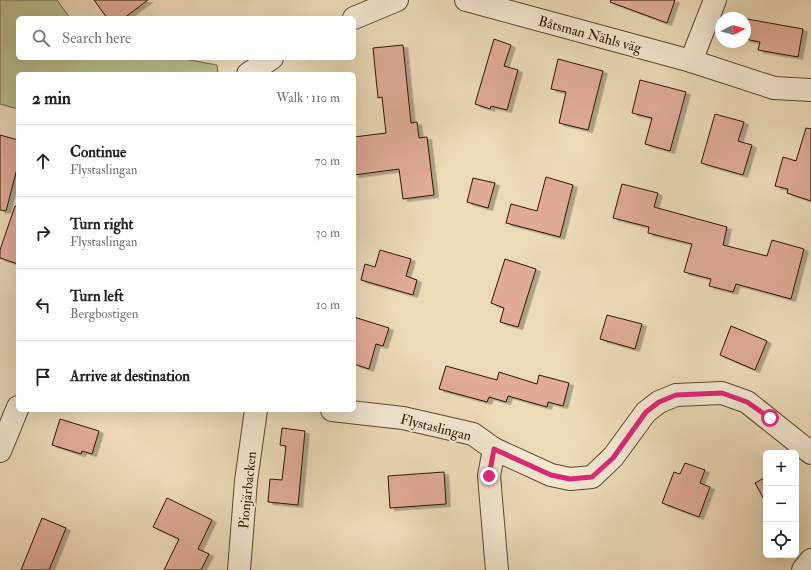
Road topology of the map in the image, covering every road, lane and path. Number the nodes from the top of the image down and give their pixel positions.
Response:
1 (397, 0) edge
2 (466, 0) edge
3 (715, 0) edge
4 (356, 17) edge
5 (269, 60) edge
6 (691, 61) junction
7 (251, 72) edge
8 (811, 90) edge
9 (16, 412) edge
10 (256, 412) edge
11 (350, 412) edge
12 (494, 449) junction
13 (0, 451) edge
14 (811, 453) edge
15 (811, 560) edge
16 (239, 570) edge
17 (497, 570) edge
18 (803, 570) edge

1 - 4 street
2 - 6 street, Båtsman Nähls väg
3 - 6 street
5 - 7 street
6 - 8 street, Båtsman Nähls väg
9 - 13 street
10 - 16 street, Pionjärbacken
11 - 12 street, Flystaslingan
12 - 14 street, Flystaslingan
12 - 17 street
15 - 18 street

